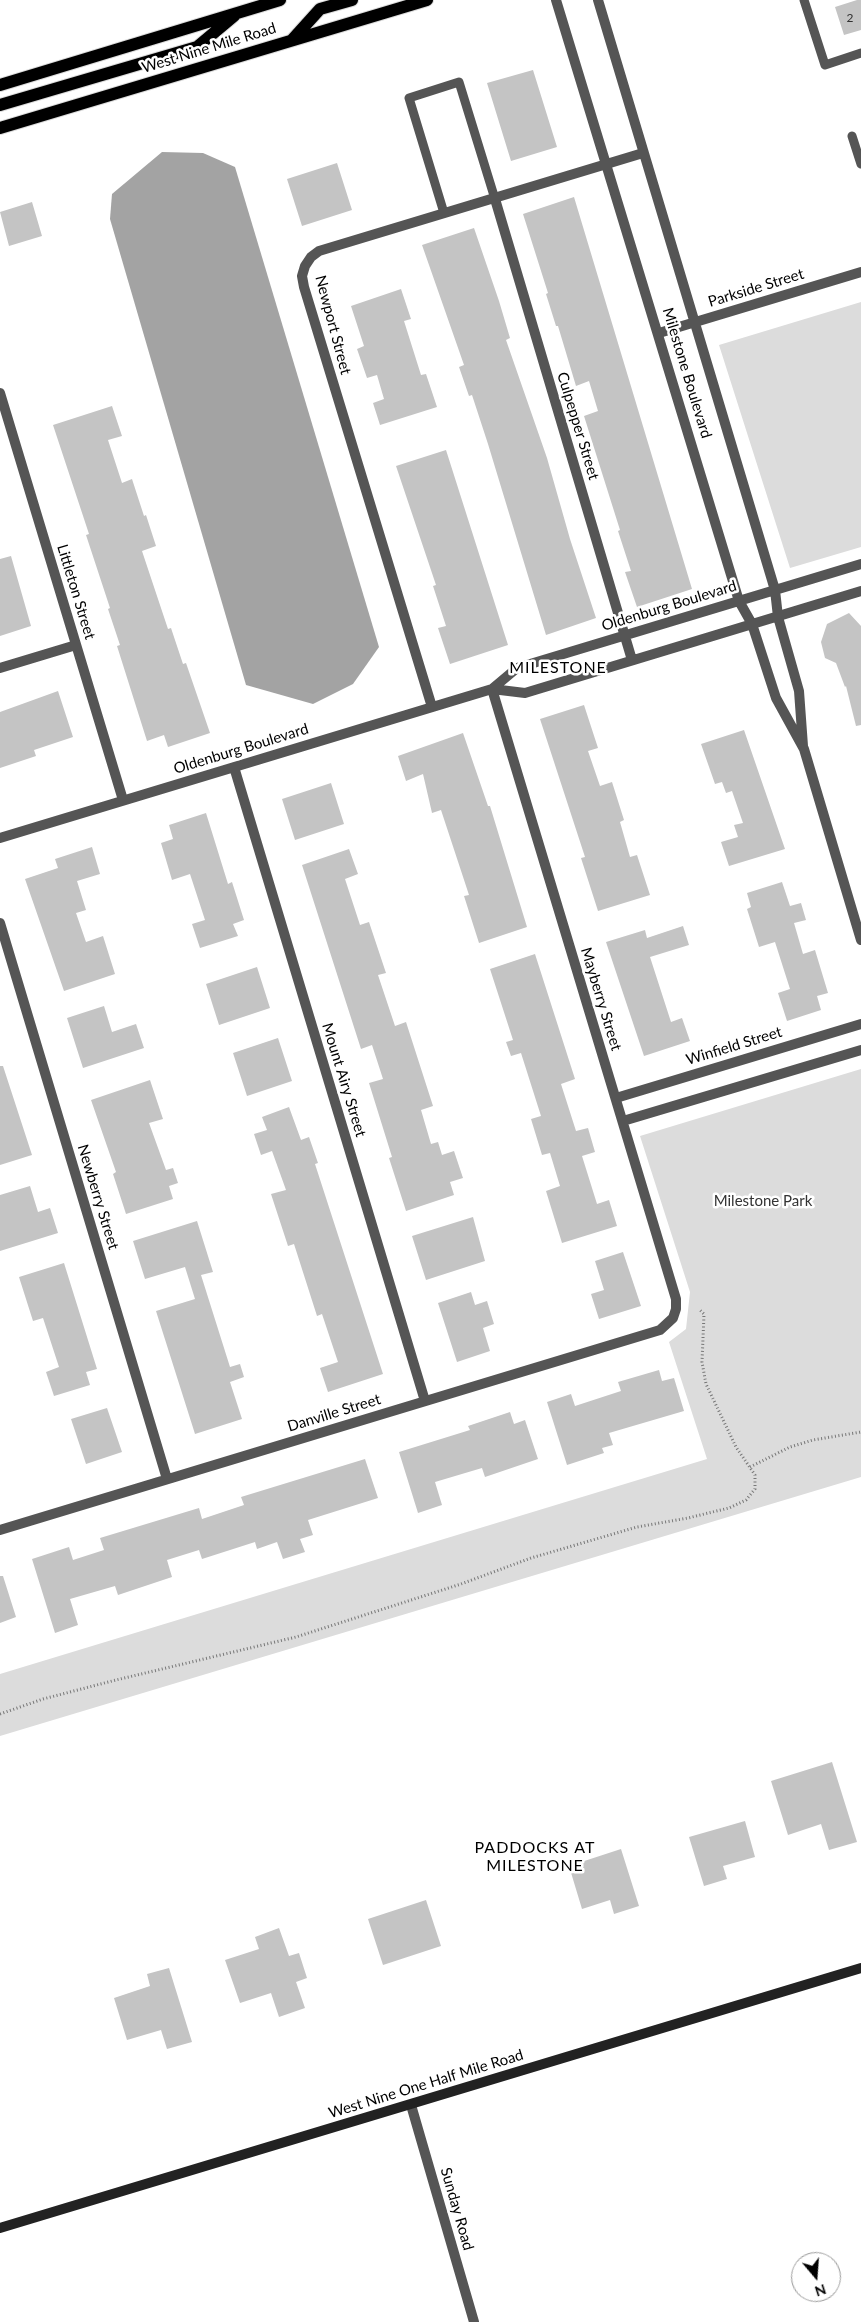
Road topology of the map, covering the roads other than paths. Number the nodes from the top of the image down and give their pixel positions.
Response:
1 (280, 0) edge
2 (352, 0) edge
3 (427, 0) edge
4 (556, 0) edge
5 (598, 0) edge
6 (804, 0) edge
7 (238, 13) junction
8 (292, 40) junction
9 (861, 53) edge
10 (0, 85) edge
11 (0, 105) edge
12 (0, 128) edge
13 (852, 136) dead end
14 (643, 153) junction
15 (608, 164) junction
16 (861, 164) edge
17 (495, 199) junction
18 (444, 213) junction
19 (861, 272) edge
20 (694, 322) junction
21 (659, 332) junction
22 (0, 393) edge
23 (861, 564) edge
24 (775, 590) junction
25 (861, 591) edge
26 (740, 601) junction
27 (778, 617) junction
28 (752, 624) junction
29 (625, 635) junction
30 (76, 645) junction
31 (632, 660) junction
32 (0, 668) edge
33 (492, 689) junction
34 (432, 707) junction
35 (804, 749) junction
36 (234, 767) junction
37 (124, 800) junction
38 (0, 838) edge
39 (0, 923) edge
40 (861, 940) edge
41 (861, 1024) edge
42 (861, 1050) edge
43 (616, 1098) junction
44 (623, 1121) junction
45 (673, 1318) joint
46 (425, 1401) junction
47 (167, 1479) junction
48 (0, 1530) edge
49 (861, 1968) edge
50 (411, 2105) junction
51 (0, 2228) edge
52 (474, 2322) edge

1 - 7 main road, West Nine Mile Road
2 - 8 main road
3 - 8 main road, West Nine Mile Road
4 - 15 street, Milestone Boulevard
5 - 14 street, Milestone Boulevard
6 - 9 lane
7 - 10 main road, West Nine Mile Road
7 - 11 main road
8 - 12 main road, West Nine Mile Road
13 - 16 lane
14 - 15 street, Newport Street
14 - 20 street, Milestone Boulevard
15 - 17 street, Newport Street
15 - 21 street, Milestone Boulevard
17 - 18 street, Newport Street
17 - 18 lane
17 - 29 street, Culpepper Street
18 - 34 street, Newport Street
19 - 20 street, Parkside Street
20 - 21 street, Parkside Street
20 - 24 street, Milestone Boulevard
21 - 26 street, Milestone Boulevard
22 - 30 street, Littleton Street
23 - 24 street, Oldenburg Boulevard
24 - 26 street, Oldenburg Boulevard
24 - 27 street, Milestone Boulevard
25 - 27 street, Oldenburg Boulevard
26 - 28 street, Milestone Boulevard
26 - 29 street, Oldenburg Boulevard
27 - 28 street, Oldenburg Boulevard
27 - 35 street, Milestone Boulevard
28 - 31 street, Oldenburg Boulevard
28 - 35 street, Milestone Boulevard
29 - 31 street, Culpepper Street
29 - 33 street, Oldenburg Boulevard
30 - 32 street
30 - 37 street, Littleton Street
31 - 33 street, Oldenburg Boulevard
33 - 34 street, Oldenburg Boulevard
33 - 43 street, Mayberry Street
34 - 36 street, Oldenburg Boulevard
35 - 40 street, Milestone Boulevard
36 - 37 street, Oldenburg Boulevard
36 - 46 street, Mount Airy Street
37 - 38 street, Oldenburg Boulevard
39 - 47 street, Newberry Street
41 - 43 street, Winfield Street
42 - 44 street
43 - 44 street, Mayberry Street
44 - 45 street, Mayberry Street
45 - 46 street, Danville Street
46 - 47 street, Danville Street
47 - 48 street, Danville Street
49 - 50 street, West Nine One Half Mile Road
50 - 51 street, West Nine One Half Mile Road
50 - 52 street, Sunday Road

